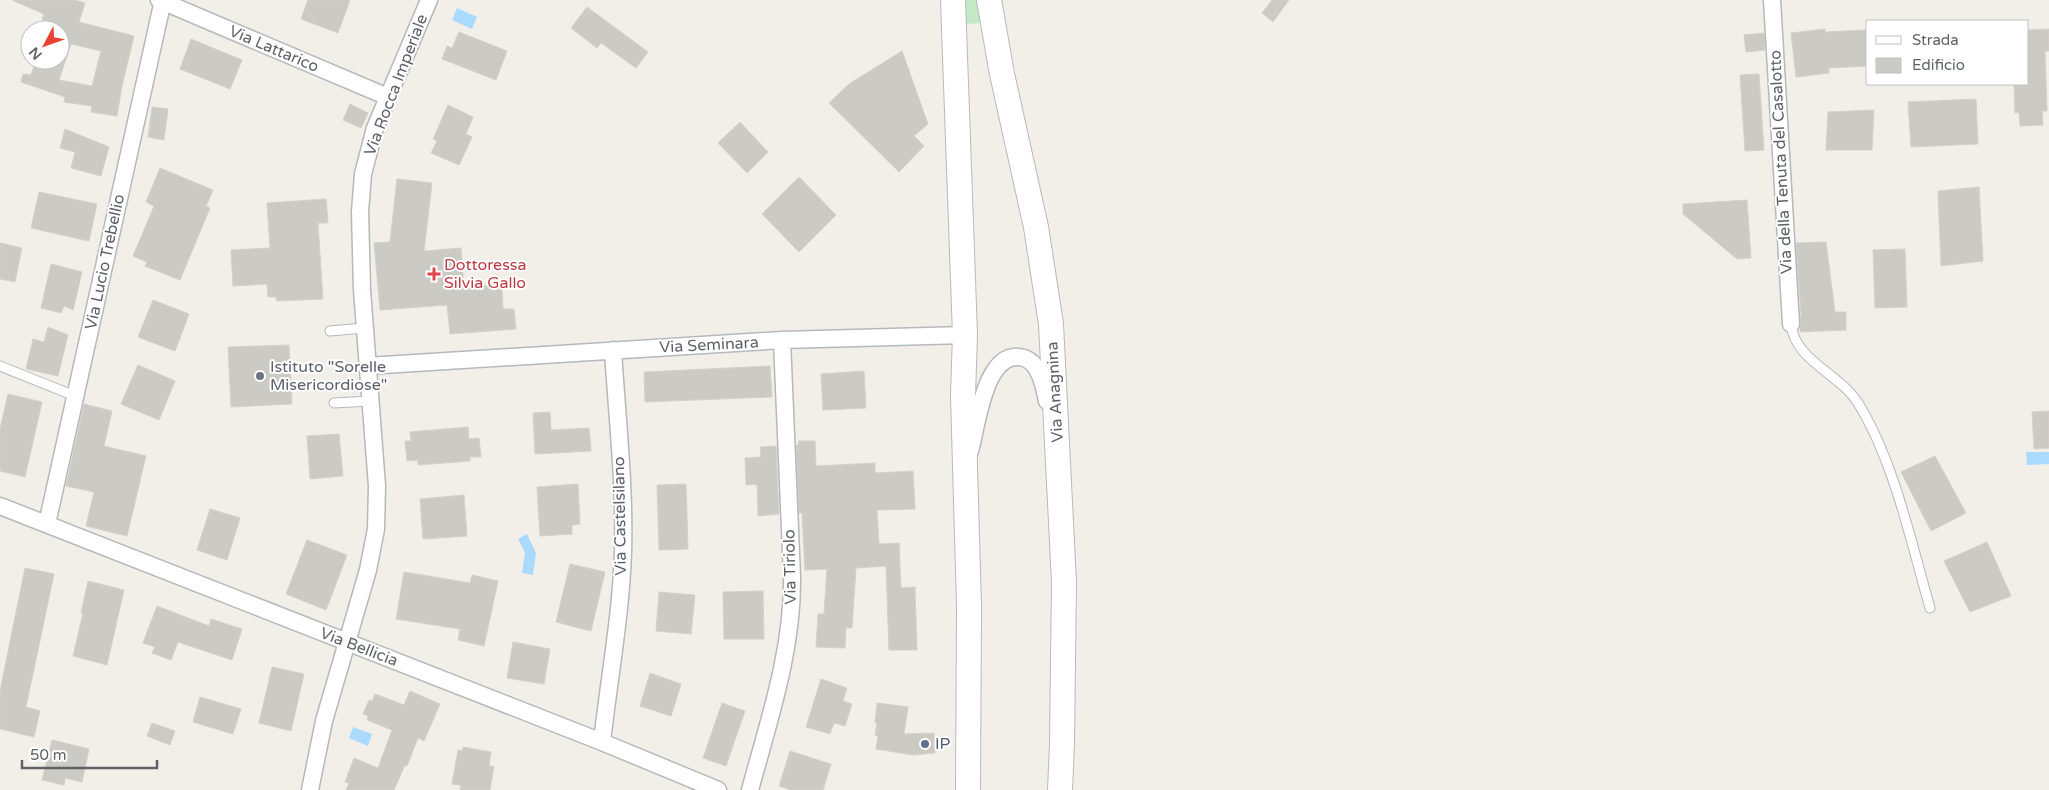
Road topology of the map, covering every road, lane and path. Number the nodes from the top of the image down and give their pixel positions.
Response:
1 (161, 0) edge
2 (429, 0) edge
3 (953, 0) edge
4 (989, 0) edge
5 (1772, 0) edge
6 (388, 97) junction
7 (1791, 324) joint
8 (364, 328) junction
9 (330, 332) dead end
10 (965, 335) junction
11 (782, 340) junction
12 (613, 350) junction
13 (0, 366) edge
14 (367, 366) junction
15 (75, 396) junction
16 (370, 401) junction
17 (334, 403) dead end
18 (965, 469) junction
19 (1061, 504) junction
20 (0, 506) edge
21 (47, 524) junction
22 (1930, 608) dead end
23 (348, 643) junction
24 (602, 742) junction
25 (310, 790) edge
26 (718, 790) edge
27 (750, 790) edge
28 (968, 790) edge
29 (1060, 790) edge

1 - 6 street, Via Lattarico
1 - 15 street, Via Lucio Trebellio
2 - 6 street, Via Rocca Imperiale
3 - 10 main road
4 - 19 main road, Via Anagnina
5 - 7 street, Via della Tenuta del Casalotto
6 - 8 street, Via Rocca Imperiale
7 - 22 lane
8 - 9 lane
8 - 14 street, Via Rocca Imperiale
10 - 11 street, Via Seminara
10 - 18 main road
11 - 12 street, Via Seminara
11 - 27 street, Via Tiriolo
12 - 14 street, Via Seminara
12 - 24 street, Via Castelsilano
13 - 15 lane
14 - 16 street, Via Rocca Imperiale
15 - 21 street, Via Lucio Trebellio
16 - 17 lane
16 - 23 street, Via Rocca Imperiale
18 - 19 street
18 - 28 main road
19 - 29 main road, Via Anagnina
20 - 21 street, Via Bellicia
21 - 23 street, Via Bellicia
23 - 24 street, Via Bellicia
23 - 25 street
24 - 26 street, Via Bellicia

